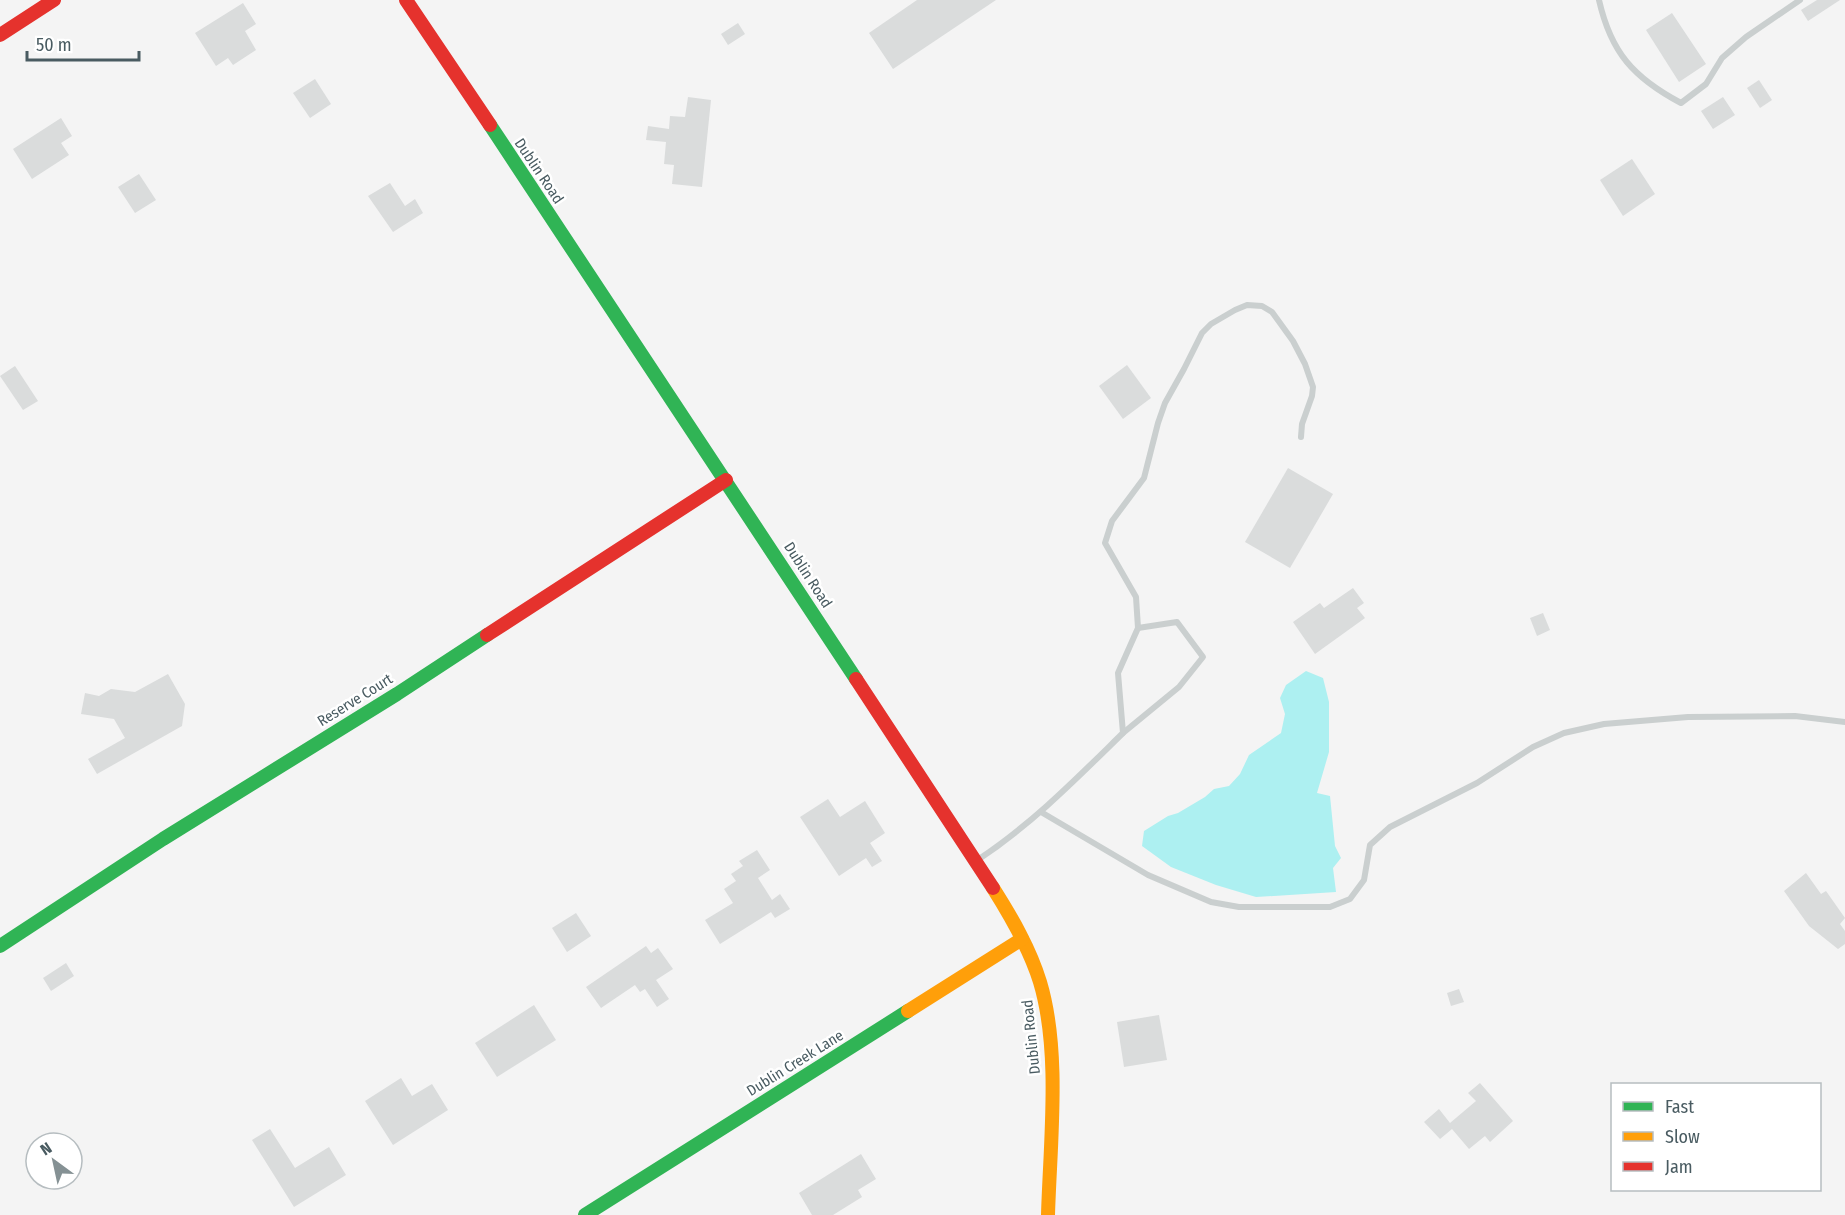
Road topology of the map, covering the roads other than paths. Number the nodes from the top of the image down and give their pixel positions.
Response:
1 (54, 0) edge
2 (406, 0) edge
3 (1599, 0) edge
4 (1800, 0) edge
5 (0, 35) edge
6 (1301, 437) dead end
7 (726, 480) junction
8 (1138, 628) junction
9 (1845, 722) edge
10 (1123, 733) junction
11 (1041, 812) junction
12 (976, 861) junction
13 (1022, 939) junction
14 (0, 946) edge
15 (585, 1215) edge
16 (1048, 1215) edge

1 - 5 street
2 - 7 street, Dublin Road
3 - 4 lane
6 - 8 lane
7 - 12 street, Dublin Road
7 - 14 street, Reserve Court
8 - 10 lane
8 - 10 lane
9 - 11 lane
10 - 11 lane
11 - 12 lane
12 - 13 street, Dublin Road
13 - 15 street, Dublin Creek Lane
13 - 16 street, Dublin Road

